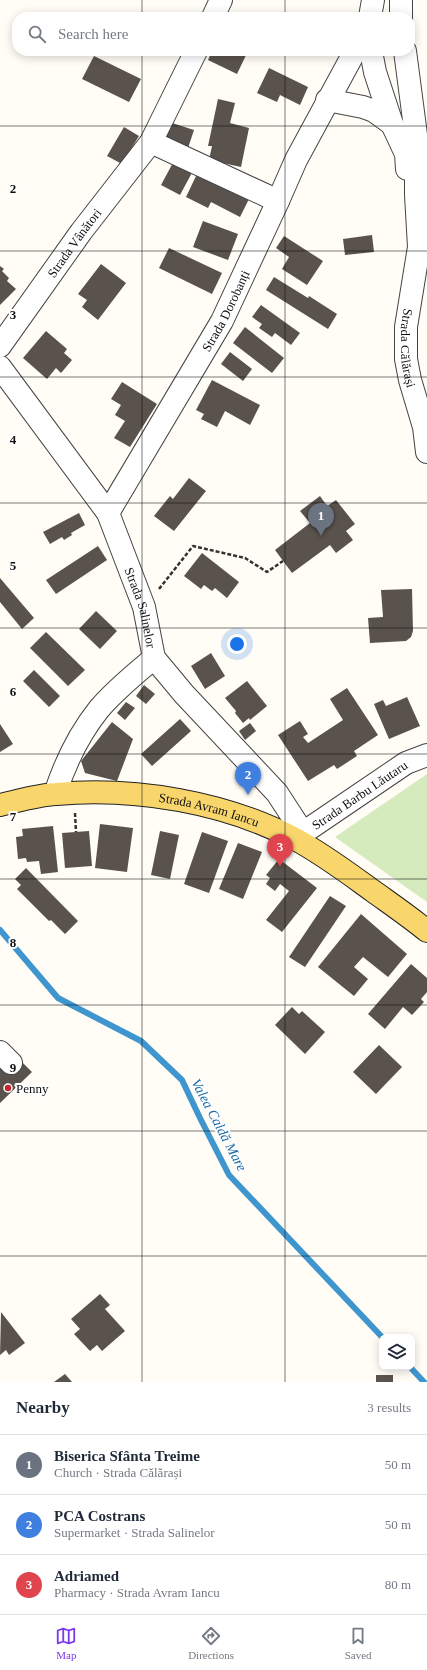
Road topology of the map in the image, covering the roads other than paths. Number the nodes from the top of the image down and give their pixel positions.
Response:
1 (221, 0) edge
2 (373, 0) edge
3 (401, 0) edge
4 (215, 12) edge
5 (371, 12) edge
6 (401, 12) edge
7 (194, 56) edge
8 (352, 56) edge
9 (372, 56) edge
10 (406, 56) edge
11 (327, 100) junction
12 (392, 124) junction
13 (152, 142) junction
14 (416, 195) junction
15 (278, 201) junction
16 (0, 346) edge
17 (0, 366) edge
18 (425, 427) edge
19 (427, 452) edge
20 (108, 513) junction
21 (154, 658) junction
22 (427, 755) edge
23 (55, 794) junction
24 (0, 805) edge
25 (299, 836) junction
26 (427, 931) edge

1 - 4 street
2 - 5 street
3 - 6 street
7 - 13 street, Strada Vânători
8 - 11 street, Strada Dorobanți
9 - 12 street, Strada Călărași
10 - 14 street, Strada Călărași
11 - 12 street
11 - 15 street, Strada Dorobanți
12 - 14 street, Strada Călărași
13 - 15 street
13 - 16 street, Strada Vânători
14 - 18 street, Strada Călărași
15 - 20 street, Strada Dorobanți
17 - 20 street, Strada Salinelor
18 - 19 street, Strada Călărași
20 - 21 street, Strada Salinelor
21 - 23 street
21 - 25 street, Strada Salinelor
22 - 25 street, Strada Barbu Lăutaru
23 - 24 main road, Strada Avram Iancu
23 - 25 main road, Strada Avram Iancu
25 - 26 main road, Strada Avram Iancu

